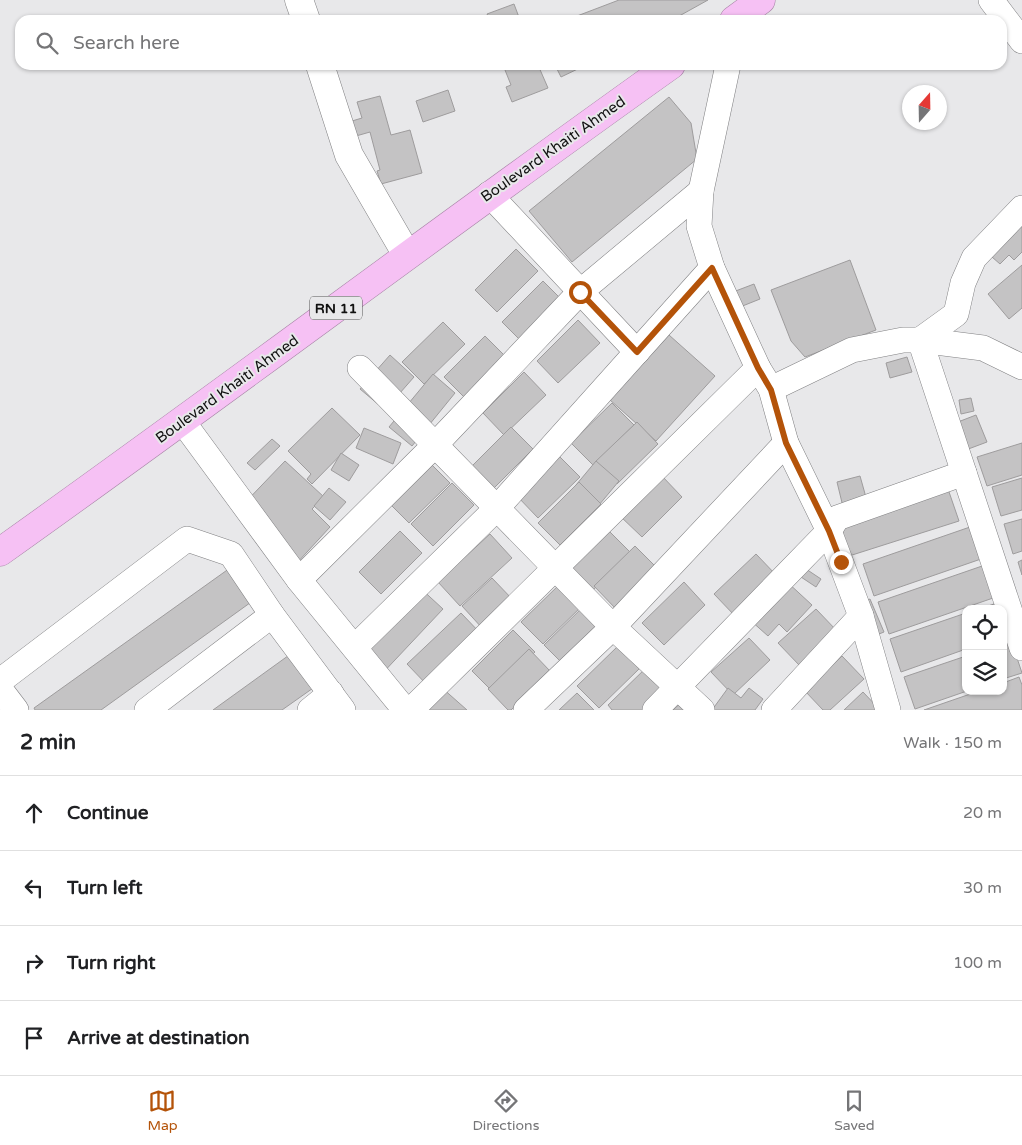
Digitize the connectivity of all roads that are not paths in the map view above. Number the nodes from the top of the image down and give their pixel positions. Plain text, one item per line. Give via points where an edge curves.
1 (300, 0) edge
2 (761, 0) edge
3 (992, 0) edge
4 (304, 15) edge
5 (741, 15) edge
6 (1003, 15) edge
7 (1007, 20) edge
8 (1022, 41) edge
9 (322, 70) edge
10 (664, 70) edge
11 (727, 70) edge
12 (701, 191) junction
13 (489, 194) junction
14 (1022, 208) edge
15 (407, 255) junction
16 (712, 268) junction
17 (580, 292) junction
18 (920, 340) junction
19 (637, 352) junction
20 (1022, 367) edge
21 (360, 368) dead end
22 (758, 368) junction
23 (771, 390) junction
24 (183, 422) junction
25 (786, 443) junction
26 (435, 445) junction
27 (964, 473) junction
28 (497, 508) junction
29 (829, 531) junction
30 (0, 552) edge
31 (555, 568) junction
32 (299, 580) junction
33 (272, 615) junction
34 (861, 616) junction
35 (613, 627) junction
36 (355, 646) junction
37 (1022, 648) edge
38 (0, 681) edge
39 (676, 686) junction
40 (0, 689) edge
41 (337, 701) edge
42 (16, 710) edge
43 (146, 710) edge
44 (310, 710) edge
45 (405, 710) edge
46 (411, 710) edge
47 (526, 710) edge
48 (655, 710) edge
49 (702, 710) edge
50 (774, 710) edge
51 (888, 710) edge

1 - 4 street
2 - 5 highway
3 - 6 street
7 - 8 street
9 - 15 street via 349,155
10 - 13 highway, Boulevard Khaiti Ahmed / RN 11
11 - 12 street
12 - 16 street via 699,226
12 - 17 street
13 - 15 highway, Boulevard Khaiti Ahmed / RN 11
13 - 17 street
14 - 18 street via 974,258 963,283 956,314
15 - 24 highway, Boulevard Khaiti Ahmed / RN 11
16 - 19 street
16 - 22 street
17 - 19 street
17 - 26 street
18 - 20 street via 983,348
18 - 23 street via 852,350
18 - 27 street
19 - 28 street
21 - 26 street
22 - 23 street
22 - 31 street
23 - 25 street
24 - 30 highway, Boulevard Khaiti Ahmed / RN 11
24 - 32 street
25 - 29 street
25 - 35 street
26 - 28 street
26 - 32 street
27 - 29 street via 837,518
27 - 37 street
28 - 31 street
28 - 36 street
29 - 34 street
29 - 39 street
31 - 35 street
31 - 46 street
32 - 36 street
33 - 38 street via 231,554 187,539
33 - 41 street
33 - 43 street
34 - 50 street
34 - 51 street
35 - 39 street
35 - 47 street
36 - 45 street
39 - 48 street
39 - 49 street
40 - 42 street
41 - 44 street

